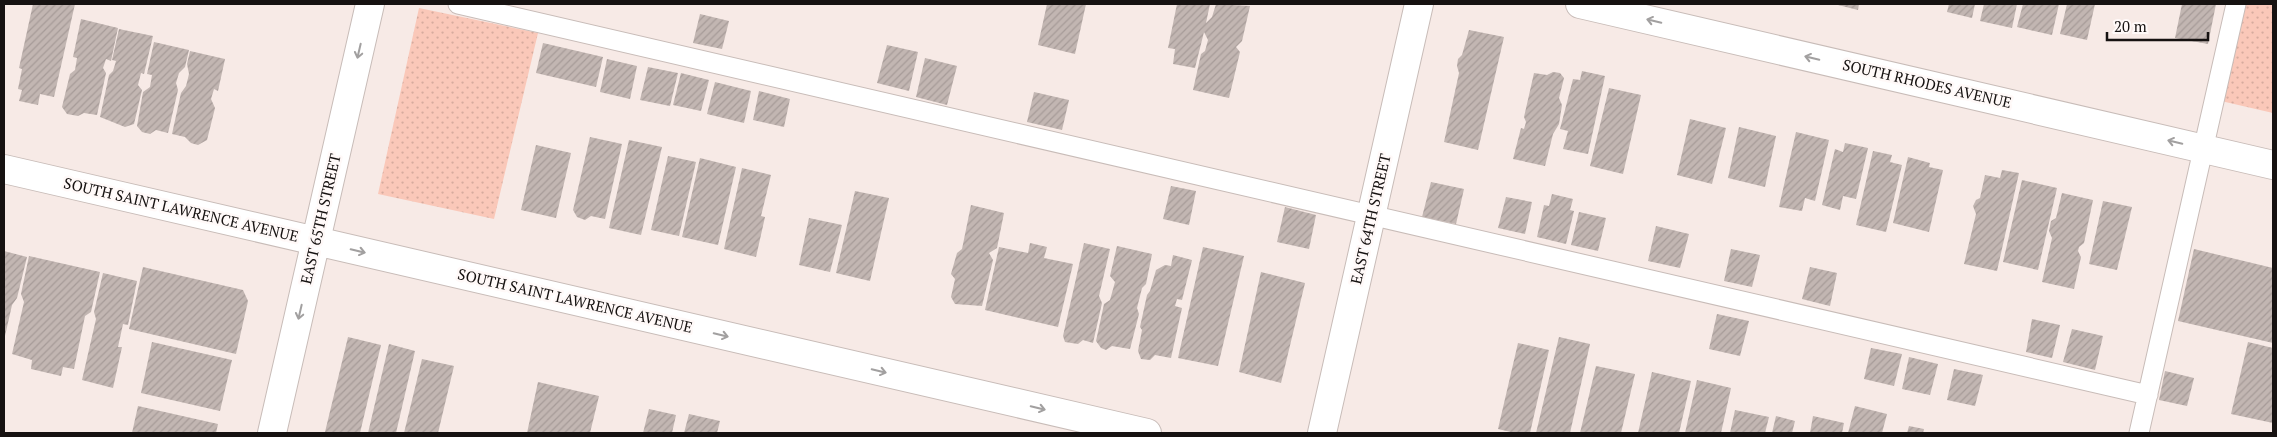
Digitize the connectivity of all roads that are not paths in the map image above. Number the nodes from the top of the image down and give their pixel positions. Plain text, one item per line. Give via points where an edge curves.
1 (370, 4) edge
2 (458, 4) edge
3 (1419, 4) edge
4 (1580, 4) edge
5 (2236, 4) edge
6 (2203, 148) junction
7 (2273, 165) edge
8 (4, 169) edge
9 (1372, 215) junction
10 (316, 241) junction
11 (2148, 395) junction
12 (272, 433) edge
13 (1146, 433) edge
14 (1322, 433) edge
15 (2139, 433) edge

1 -> 10 street, EAST 65TH STREET
2 - 9 lane
3 - 9 street, EAST 64TH STREET
6 -> 4 street, SOUTH RHODES AVENUE
5 - 6 lane
6 - 7 street, SOUTH RHODES AVENUE
6 - 11 lane
8 - 10 street, SOUTH SAINT LAWRENCE AVENUE
9 - 11 lane
9 - 14 street, EAST 64TH STREET
10 -> 12 street, EAST 65TH STREET
10 -> 13 street, SOUTH SAINT LAWRENCE AVENUE
11 - 15 lane

